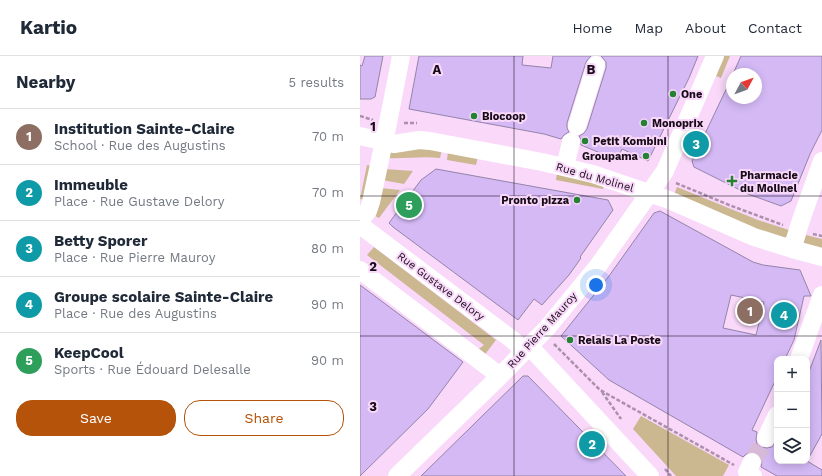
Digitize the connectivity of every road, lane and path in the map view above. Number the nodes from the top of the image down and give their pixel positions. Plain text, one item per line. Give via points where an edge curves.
1 (401, 56) edge
2 (715, 56) edge
3 (596, 65) dead end
4 (360, 136) edge
5 (384, 142) junction
6 (822, 161) edge
7 (565, 167) junction
8 (650, 193) junction
9 (360, 220) edge
10 (360, 225) edge
11 (792, 249) junction
12 (822, 256) edge
13 (360, 270) edge
14 (822, 296) edge
15 (553, 344) dead end
16 (524, 347) junction
17 (801, 356) edge
18 (500, 376) junction
19 (774, 421) edge
20 (766, 438) tunnel mouth
21 (751, 470) edge
22 (397, 476) edge
23 (650, 476) edge

1 - 5 street
2 - 8 street, Rue Pierre Mauroy via 665,171
3 - 7 street
4 - 5 street, Rue du Molinel
5 - 7 street, Rue du Molinel via 399,144 424,140
5 - 9 street via 370,207
6 - 11 street
7 - 8 street, Rue du Molinel
8 - 11 street, Rue du Molinel via 754,237
8 - 16 street, Rue Pierre Mauroy via 594,271 547,328
10 - 16 street, Rue Gustave Delory
11 - 12 street, Rue du Molinel
13 - 18 street
14 - 17 street
15 - 21 path via 600,390
16 - 18 street, Rue Pierre Mauroy
16 - 23 street, Rue Gustave Delory
18 - 22 street, Rue Pierre Mauroy
19 - 20 street

